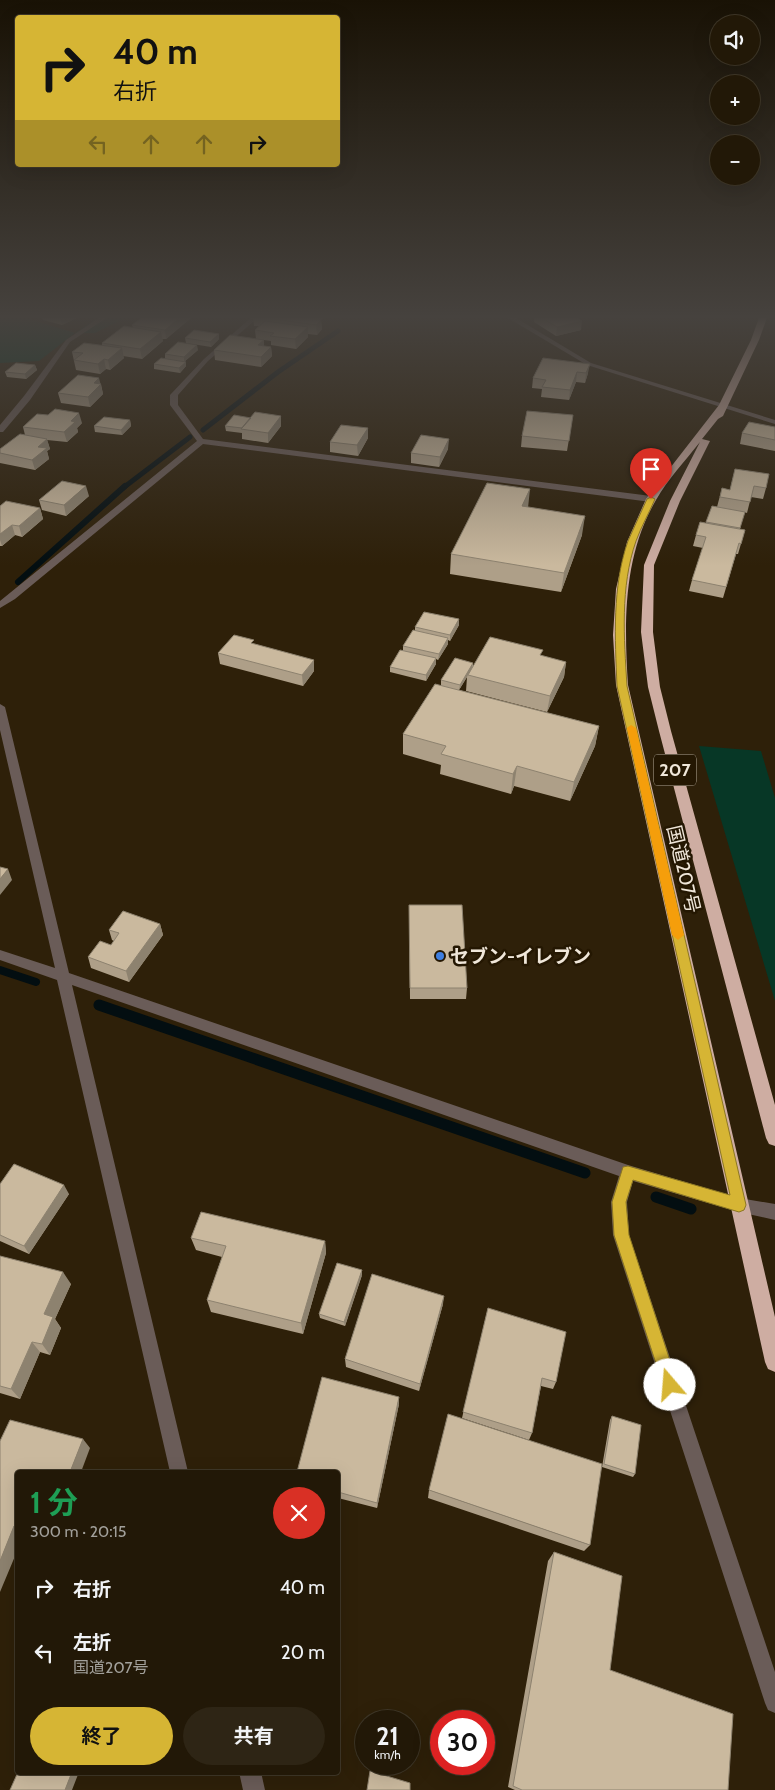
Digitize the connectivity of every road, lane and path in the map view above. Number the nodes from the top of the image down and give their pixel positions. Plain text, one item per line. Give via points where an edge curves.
1 (27, 399) edge
2 (174, 399) edge
3 (696, 399) edge
4 (726, 399) edge
5 (722, 407) junction
6 (775, 422) edge
7 (0, 430) edge
8 (201, 441) junction
9 (651, 499) junction
10 (0, 605) edge
11 (0, 707) edge
12 (0, 955) edge
13 (64, 978) junction
14 (775, 1138) edge
15 (628, 1172) junction
16 (739, 1205) junction
17 (775, 1212) edge
18 (775, 1362) edge
19 (179, 1470) edge
20 (775, 1703) edge
21 (251, 1775) edge
22 (254, 1790) edge

1 - 7 street
2 - 8 street via 174,405
3 - 5 street
4 - 5 highway, 国道207号 / 207
5 - 6 street
5 - 9 highway, 国道207号 / 207
5 - 14 highway, 国道207号 / 207 via 674,501 649,564 647,632 654,687 665,731
8 - 9 street
8 - 10 street
9 - 16 highway, 国道207号 / 207 via 632,542 622,589 619,635 622,686
11 - 13 street
12 - 13 street
13 - 15 street
13 - 19 street
15 - 16 street
15 - 20 street via 619,1202 621,1235
16 - 17 street
16 - 18 highway, 国道207号 / 207
21 - 22 street

